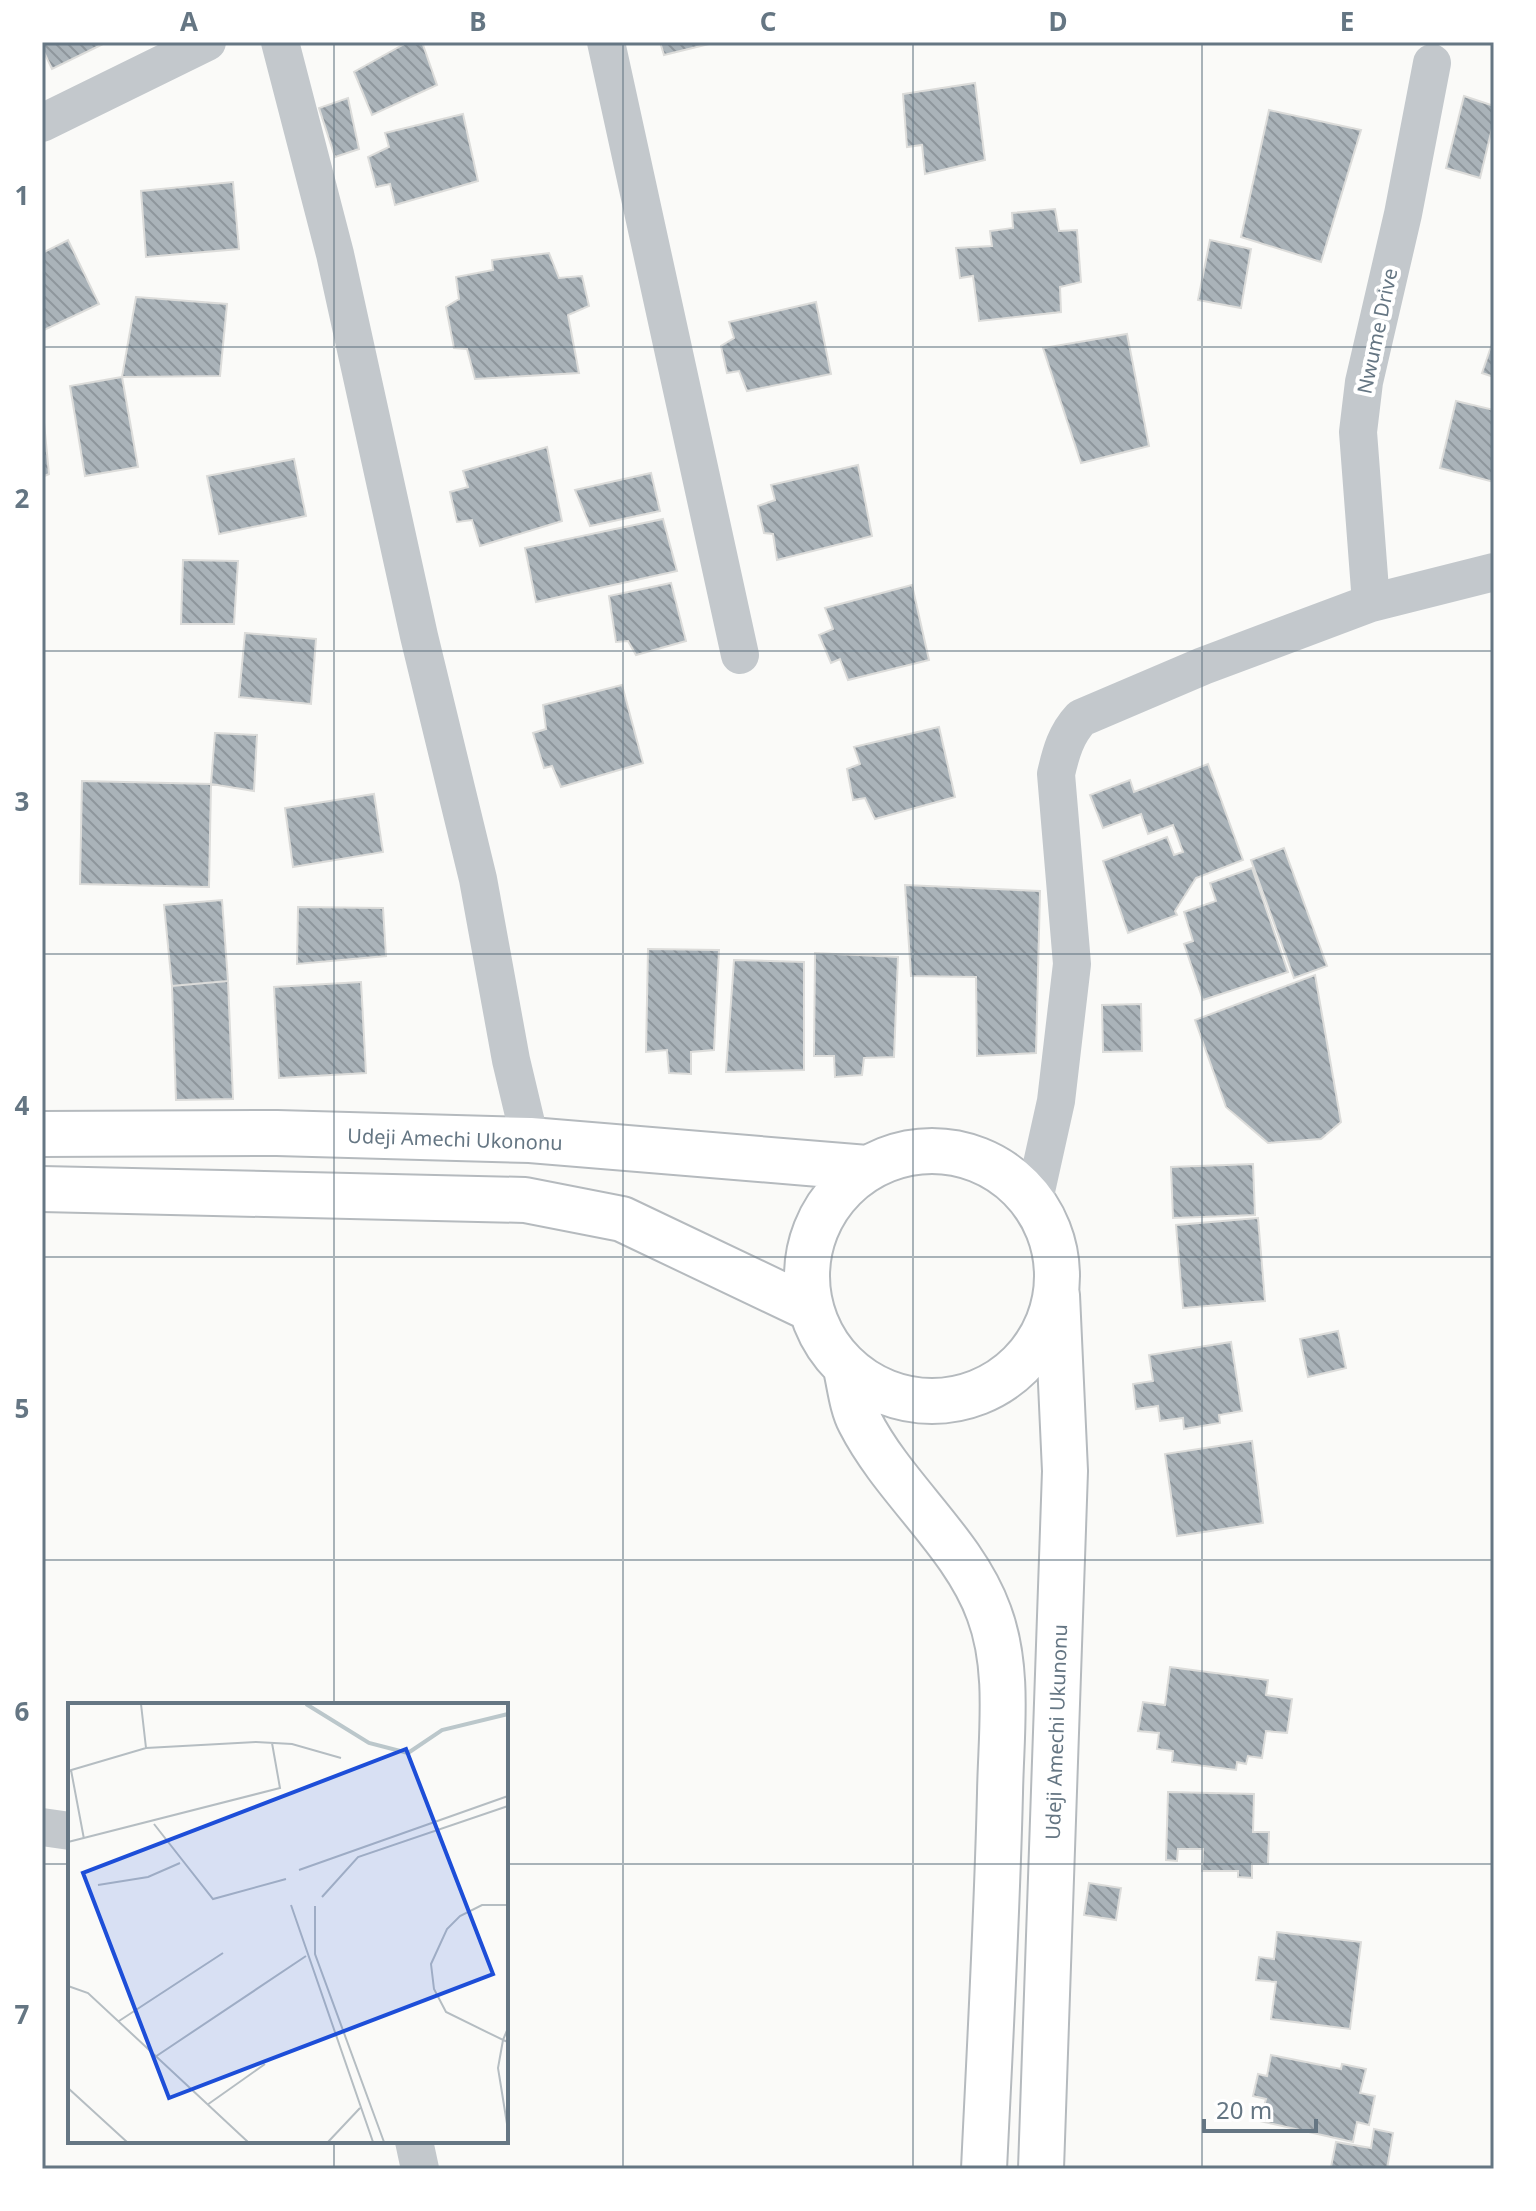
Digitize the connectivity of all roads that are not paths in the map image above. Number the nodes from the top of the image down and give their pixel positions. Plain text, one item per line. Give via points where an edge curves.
1 (207, 42) edge
2 (280, 42) edge
3 (606, 42) edge
4 (1432, 63) dead end
5 (42, 123) edge
6 (1494, 572) edge
7 (1371, 603) junction
8 (740, 655) dead end
9 (42, 1134) edge
10 (530, 1140) junction
11 (867, 1168) junction
12 (42, 1189) edge
13 (1034, 1200) junction
14 (1057, 1295) junction
15 (811, 1309) junction
16 (846, 1369) junction
17 (414, 2143) edge
18 (420, 2169) edge
19 (984, 2169) edge
20 (1041, 2169) edge

1 - 5 street
2 - 10 street via 335,254 478,879
3 - 8 street
4 - 7 street, Nwume Drive via 1358,432
6 - 7 street
7 - 13 street via 1203,666 1081,718 1070,730 1056,774 1072,964 1056,1101
9 - 10 main road, Udeji Amechi Ukononu
10 - 11 main road, Udeji Amechi Ukononu
11 - 13 main road via 901,1154 938,1150 975,1157 1007,1174
11 - 15 main road via 836,1195 816,1229 806,1269
12 - 15 main road via 525,1200 622,1219
13 - 14 main road via 1050,1229 1058,1262
14 - 16 main road via 1045,1332 1023,1364 992,1387 955,1401 916,1402 892,1395
14 - 20 main road, Udeji Amechi Ukunonu via 1065,1471
15 - 16 main road via 819,1332
16 - 19 main road via 858,1418 877,1453 965,1567 997,1640 1002,1679 998,1862
17 - 18 street

